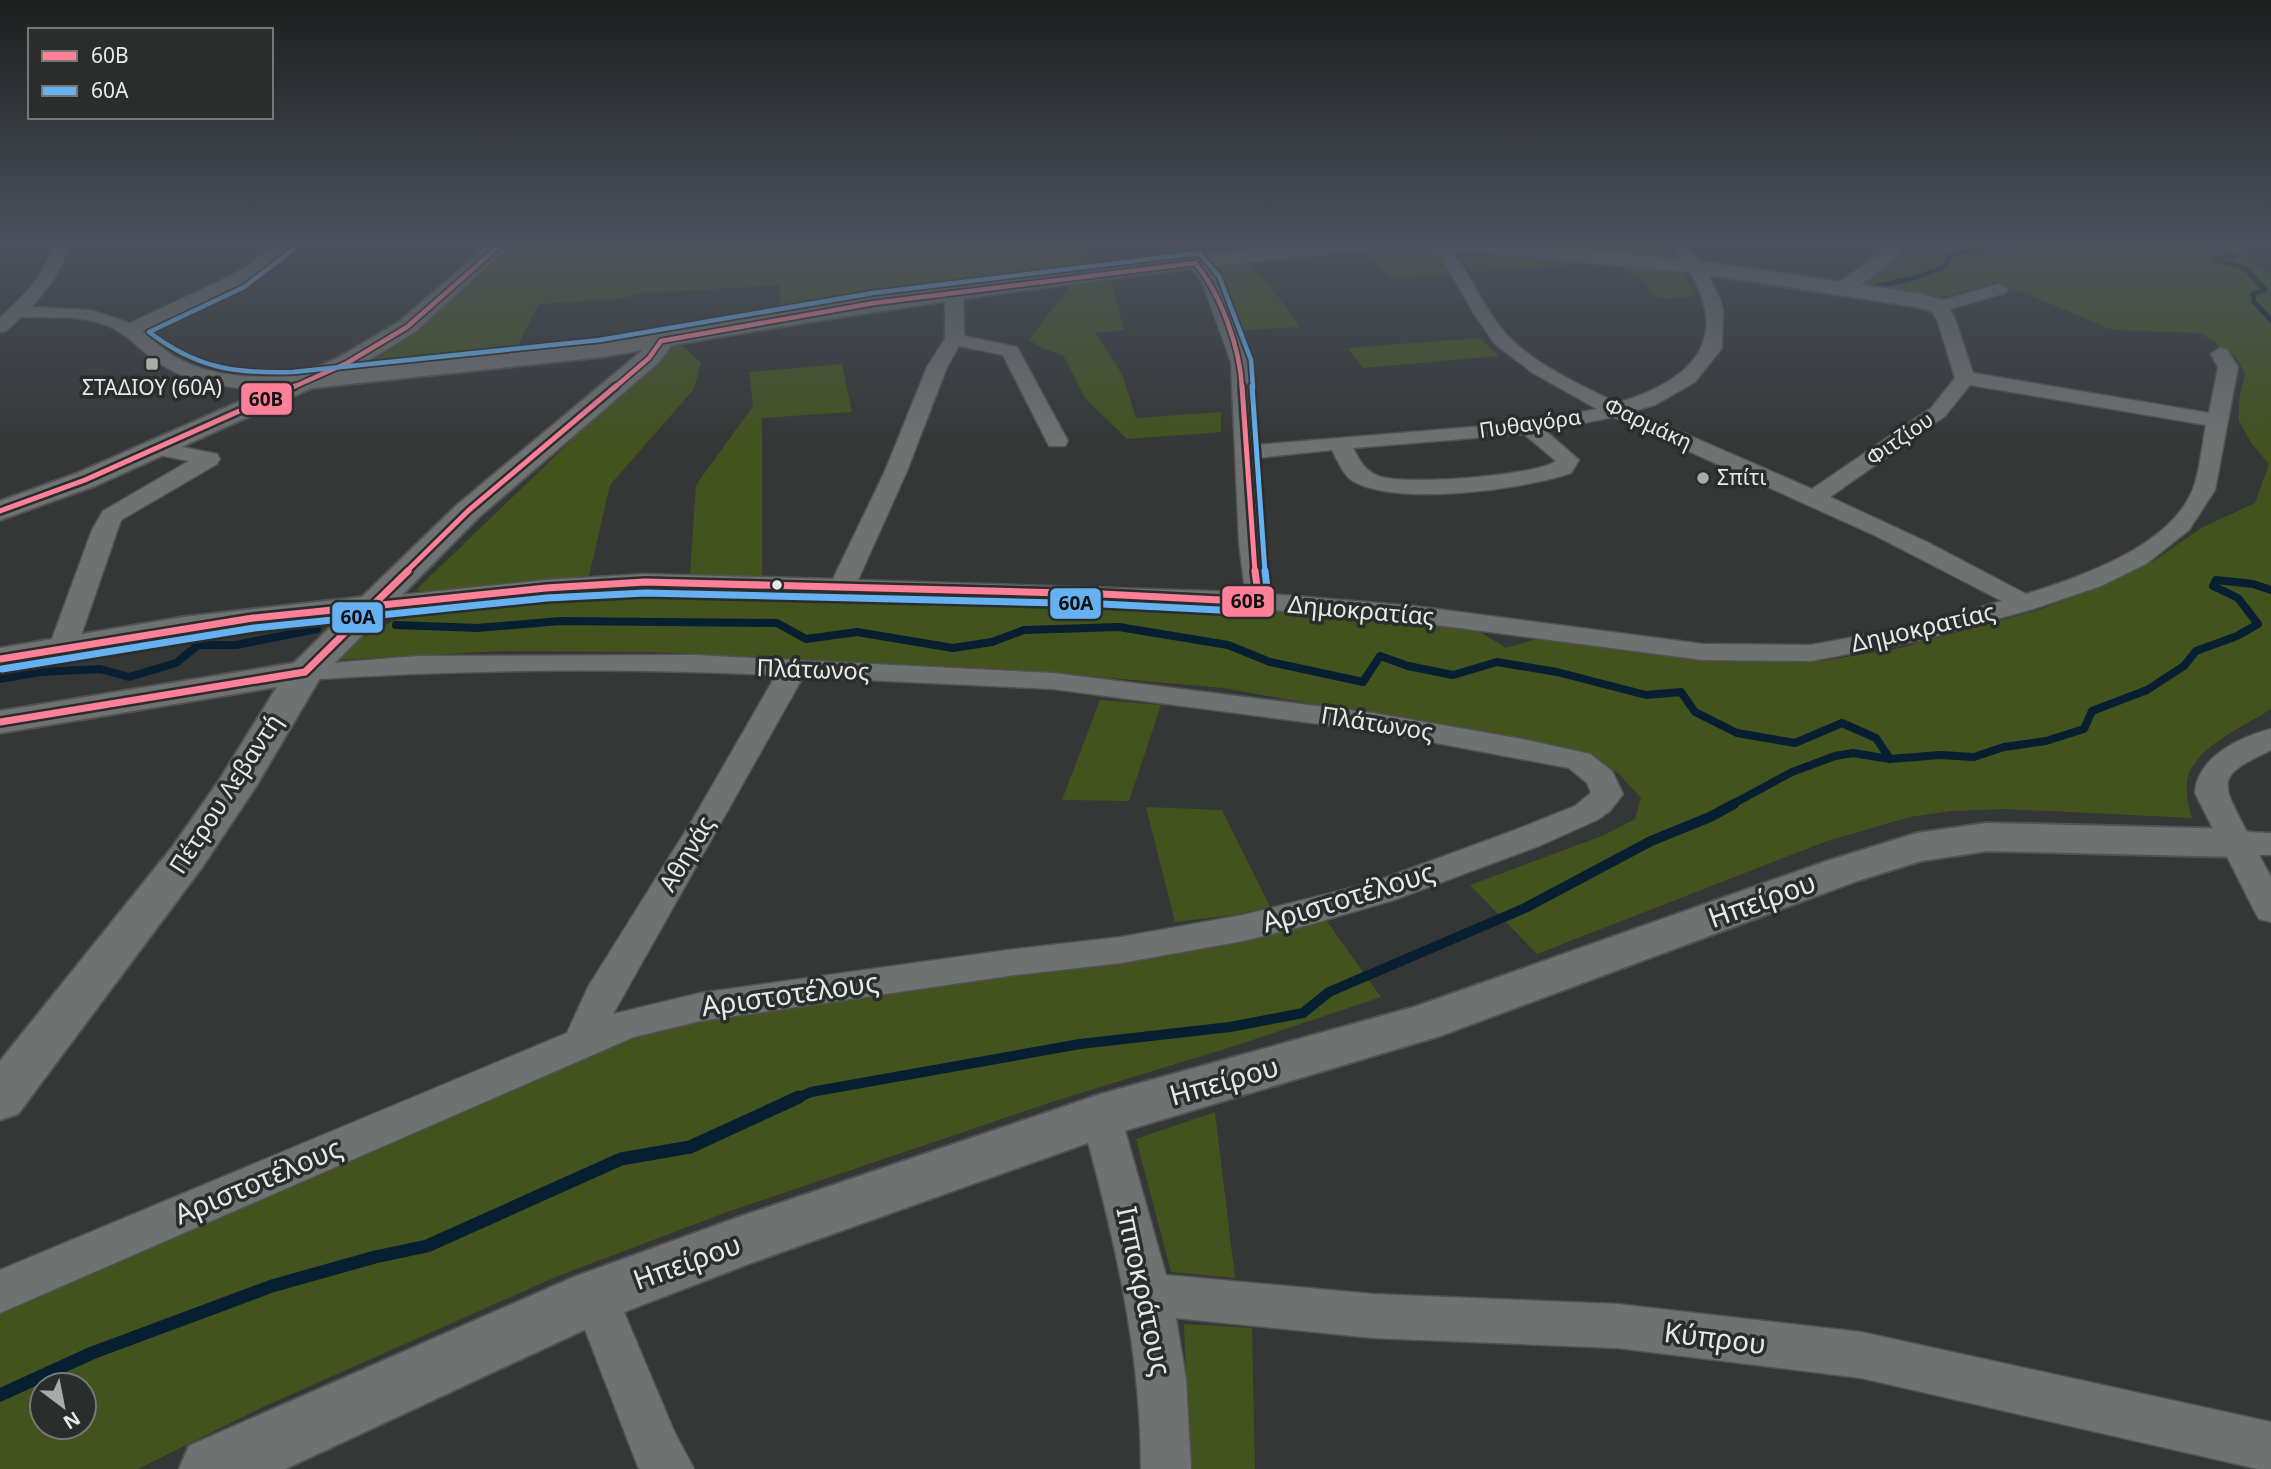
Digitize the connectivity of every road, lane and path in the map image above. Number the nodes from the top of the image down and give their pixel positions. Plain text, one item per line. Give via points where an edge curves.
1 (19, 310) edge
2 (172, 310) edge
3 (427, 310) edge
4 (837, 310) edge
5 (955, 310) edge
6 (1221, 310) edge
7 (1482, 310) edge
8 (1714, 310) edge
9 (1941, 310) edge
10 (17, 312) junction
11 (0, 327) edge
12 (129, 330) junction
13 (954, 339) junction
14 (661, 341) junction
15 (2220, 354) dead end
16 (1965, 379) junction
17 (308, 381) junction
18 (1617, 411) junction
19 (2218, 421) junction
20 (1527, 426) junction
21 (1057, 441) dead end
22 (1339, 444) junction
23 (157, 449) junction
24 (1247, 452) junction
25 (1814, 498) junction
26 (0, 511) edge
27 (841, 589) junction
28 (1259, 602) junction
29 (2024, 603) junction
30 (371, 606) junction
31 (62, 648) junction
32 (0, 659) edge
33 (793, 670) junction
34 (305, 672) junction
35 (0, 722) edge
36 (2271, 738) edge
37 (1607, 794) joint
38 (2254, 844) edge
39 (2271, 910) edge
40 (583, 1040) junction
41 (0, 1099) edge
42 (1101, 1116) junction
43 (0, 1292) edge
44 (1149, 1294) junction
45 (595, 1296) junction
46 (2271, 1447) edge
47 (212, 1469) edge
48 (669, 1469) edge
49 (1166, 1469) edge

1 - 10 street
2 - 12 street
3 - 17 street via 356,359
4 - 14 street
5 - 13 street
6 - 24 street via 1241,362
7 - 18 street, Φαρμάκη via 1508,346
8 - 18 street, Πυθαγόρα via 1717,337 1700,369 1674,389
9 - 16 street
10 - 11 street
10 - 12 street via 97,317
12 - 17 street via 161,356 193,373 260,382
13 - 21 street via 1010,351
13 - 27 street via 937,367 896,471
14 - 17 street
14 - 30 street, Πέτρου Λεβαντή via 649,358 458,521
15 - 19 street, Δημοκρατίας via 2228,367
16 - 19 street
16 - 25 street, Φιτζίου via 1938,412
17 - 23 street
18 - 20 street, Πυθαγόρα
18 - 25 street, Φαρμάκη
19 - 29 street, Δημοκρατίας via 2204,490 2181,525 2137,559 2092,581
20 - 22 street, Πυθαγόρα
20 - 22 street via 1568,460 1563,468 1519,477 1389,488 1358,474
22 - 24 street, Πυθαγόρα
23 - 26 street
23 - 31 street via 209,459 111,516
24 - 28 street
25 - 29 street, Φαρμάκη
27 - 28 street, Δημοκρατίας
27 - 30 street, Δημοκρατίας via 645,582
28 - 29 street, Δημοκρατίας via 1455,619 1703,652 1811,653 1922,632
30 - 31 street, Δημοκρατίας via 222,622
30 - 34 street, Πέτρου Λεβαντή
31 - 32 street, Δημοκρατίας
33 - 34 street, Πλάτωνος via 693,663 457,664
33 - 37 street, Πλάτωνος via 1053,681 1373,722 1578,761 1601,778
33 - 40 street, Αθηνάς via 601,997
34 - 35 street, Πλάτωνος
34 - 41 street, Πέτρου Λεβαντή via 188,856
36 - 38 street via 2212,776 2211,793
37 - 40 street, Αριστοτέλους via 1586,813 1527,838 1382,892 1308,913 1121,950 690,1009 634,1021
38 - 39 street
38 - 42 street, Ηπείρου via 1987,837 1917,847 1423,1023
40 - 43 street, Αριστοτέλους
42 - 44 street, Ιπποκράτους
42 - 45 street, Ηπείρου
44 - 46 street, Κύπρου via 1373,1316 1618,1326 1861,1355
44 - 49 street, Ιπποκράτους via 1165,1394
45 - 47 street, Ηπείρου
45 - 48 street via 656,1448

